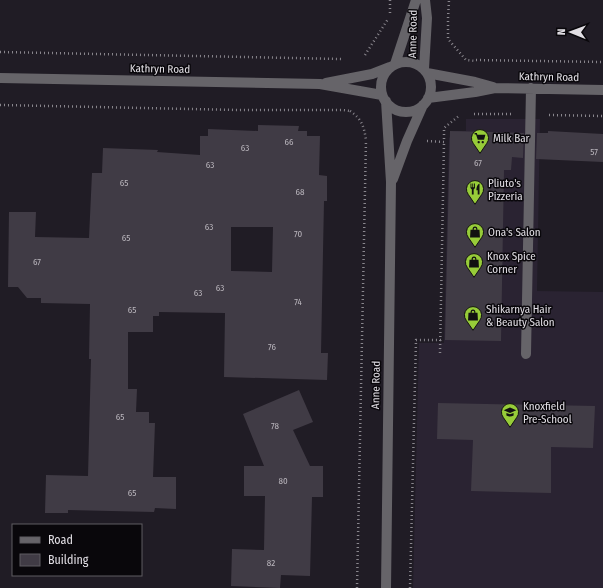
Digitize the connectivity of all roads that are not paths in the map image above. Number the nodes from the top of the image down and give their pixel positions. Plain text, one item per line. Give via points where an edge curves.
1 (416, 0) edge
2 (424, 0) edge
3 (393, 65) junction
4 (425, 71) junction
5 (0, 78) edge
6 (320, 84) junction
7 (495, 88) junction
8 (532, 88) junction
9 (603, 90) edge
10 (384, 98) junction
11 (426, 101) junction
12 (392, 182) junction
13 (526, 354) dead end
14 (386, 588) edge

1 - 3 street, Anne Road
2 - 4 street, Anne Road via 427,18
3 - 4 street via 410,62
3 - 6 street, Kathryn Road via 372,74
3 - 10 street via 382,80
4 - 7 street, Kathryn Road
4 - 11 street via 431,85 431,92
5 - 6 street, Kathryn Road
6 - 10 street, Kathryn Road
7 - 8 street, Kathryn Road
7 - 11 street, Kathryn Road
8 - 9 street, Kathryn Road
8 - 13 street
10 - 11 street via 392,107 404,111 416,110
10 - 12 street, Anne Road
11 - 12 street, Anne Road via 407,141
12 - 14 street, Anne Road

